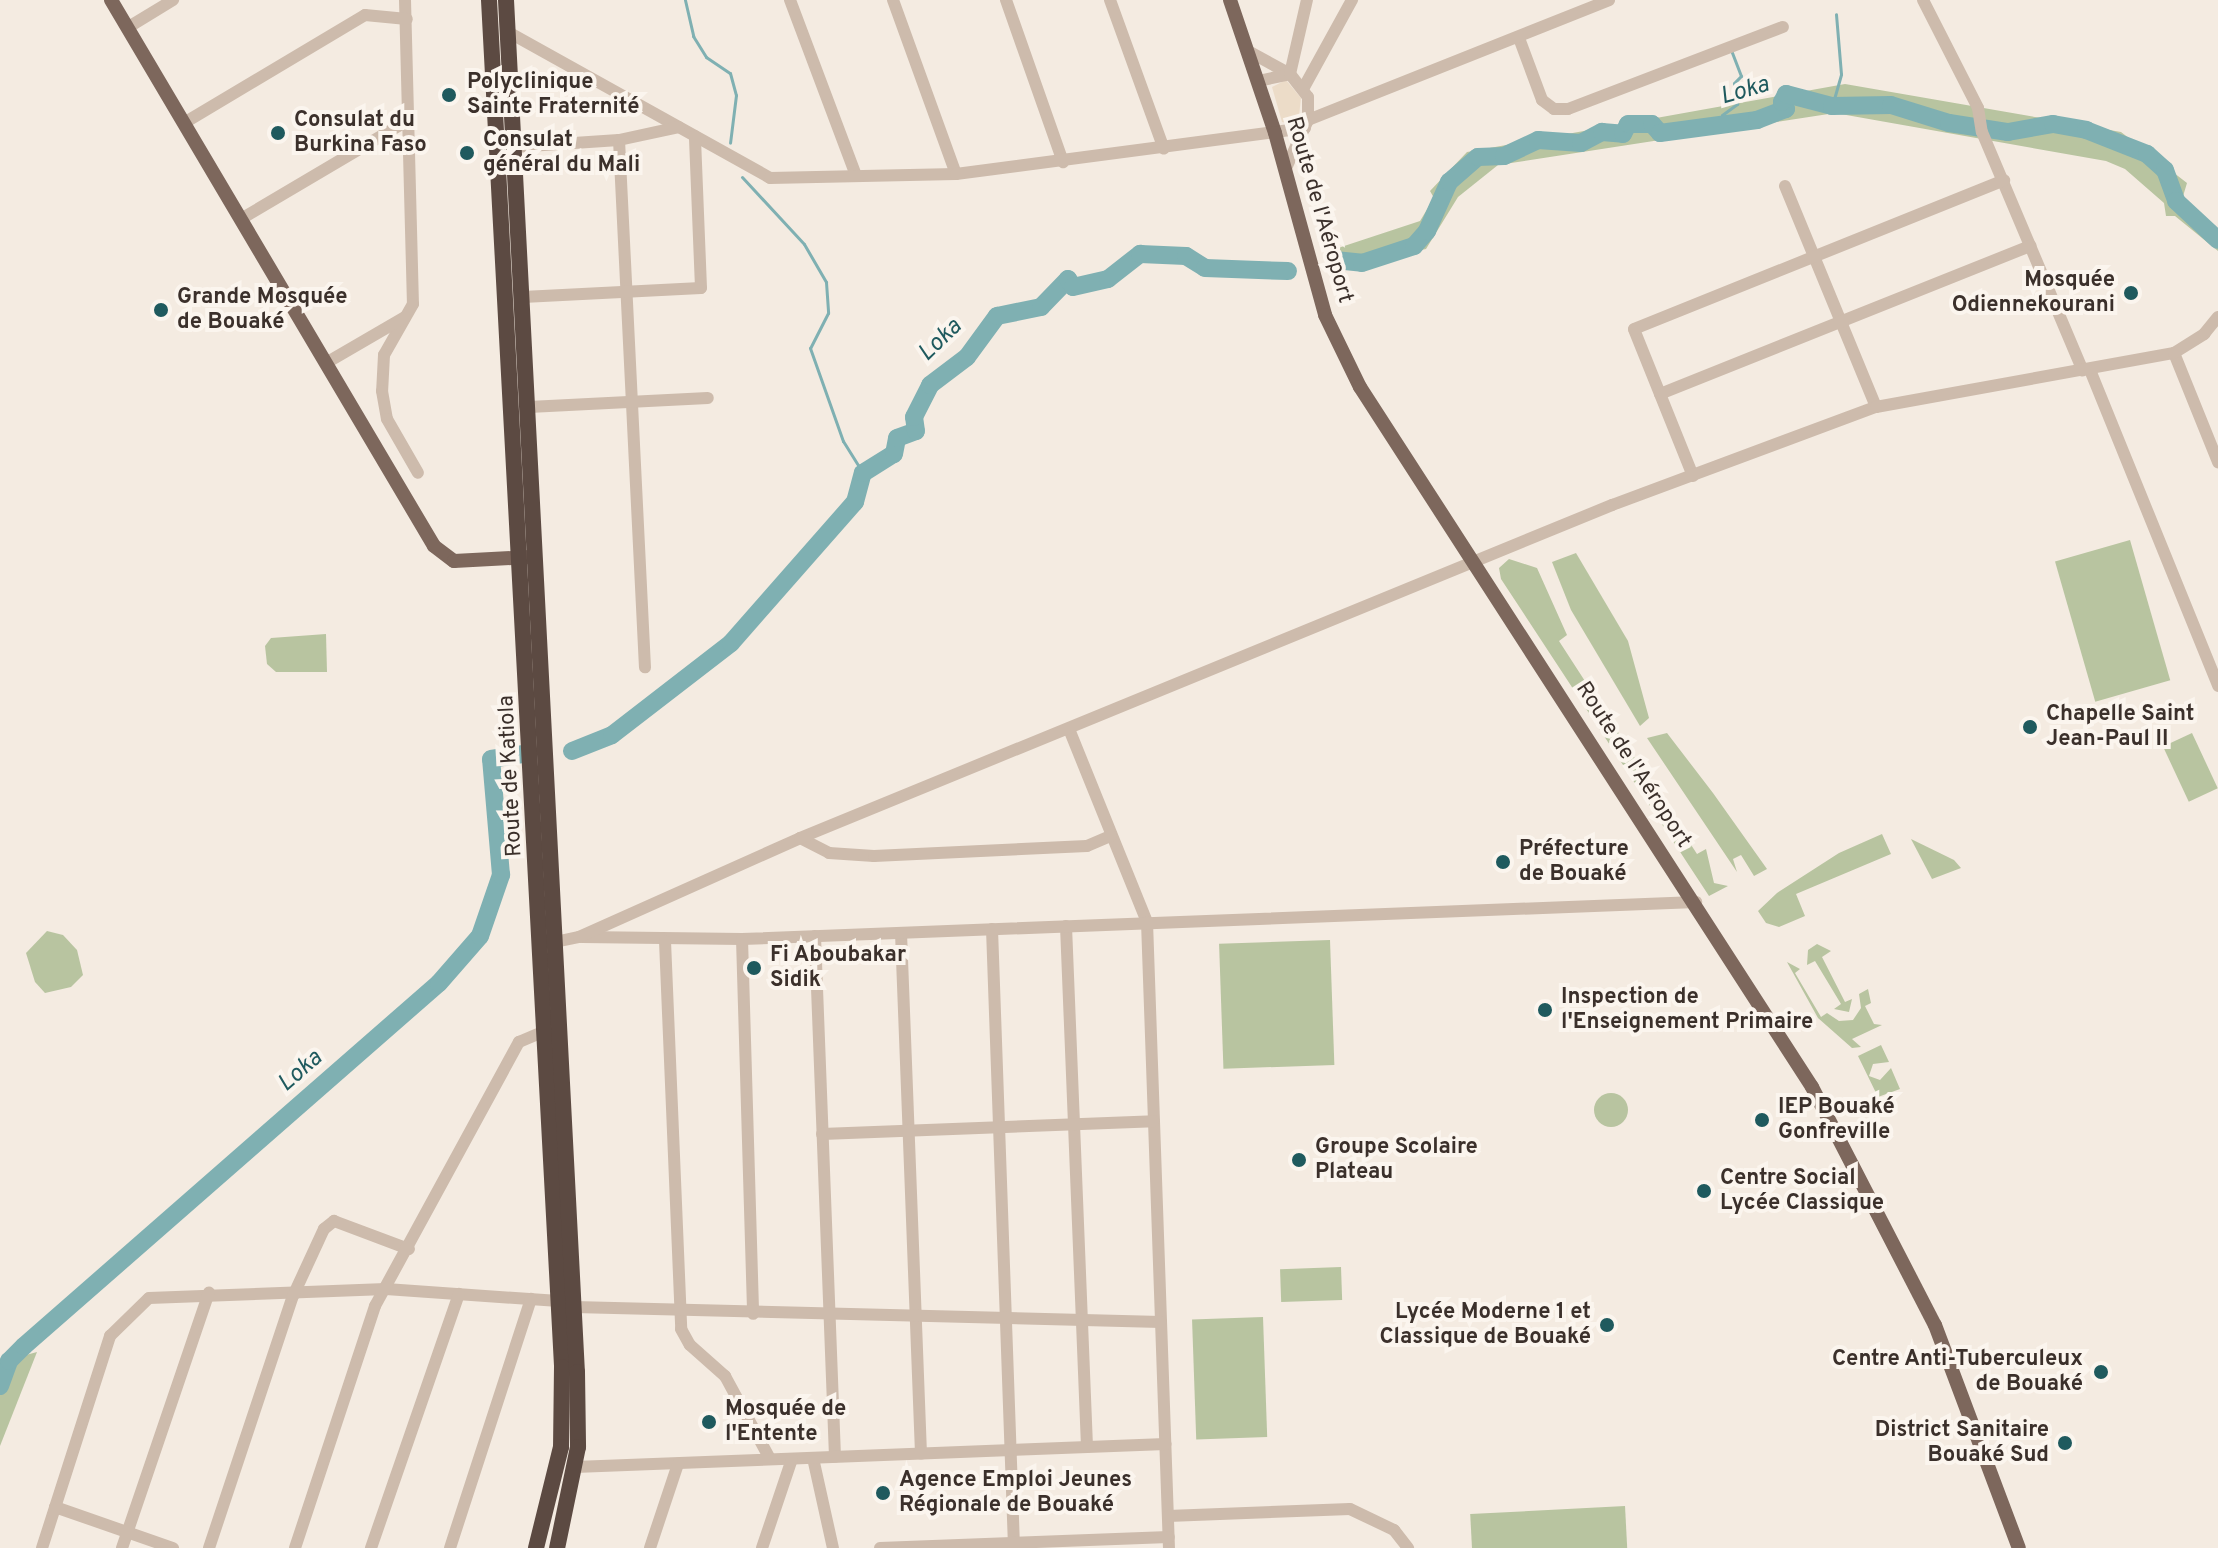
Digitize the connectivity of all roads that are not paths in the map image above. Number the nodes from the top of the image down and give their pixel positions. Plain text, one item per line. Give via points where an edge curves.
1 (111, 0) edge
2 (173, 0) edge
3 (405, 0) edge
4 (489, 0) edge
5 (506, 0) edge
6 (790, 0) edge
7 (893, 0) edge
8 (1006, 0) edge
9 (1110, 0) edge
10 (1230, 0) edge
11 (1307, 0) edge
12 (1352, 0) edge
13 (1609, 0) edge
14 (1923, 0) edge
15 (407, 19) junction
16 (1783, 27) dead end
17 (127, 28) junction
18 (508, 32) junction
19 (1519, 38) junction
20 (1248, 51) junction
21 (1290, 74) junction
22 (1258, 81) junction
23 (1303, 89) junction
24 (407, 121) junction
25 (184, 123) junction
26 (1306, 124) junction
27 (679, 127) junction
28 (1275, 133) junction
29 (695, 136) junction
30 (619, 140) junction
31 (514, 147) junction
32 (1164, 149) junction
33 (1063, 162) junction
34 (1286, 168) junction
35 (956, 174) junction
36 (856, 176) junction
37 (2004, 180) junction
38 (1785, 186) dead end
39 (241, 219) junction
40 (2030, 246) junction
41 (1814, 256) junction
42 (627, 291) junction
43 (523, 297) junction
44 (408, 316) junction
45 (2218, 317) edge
46 (1840, 322) junction
47 (2204, 334) junction
48 (2218, 340) edge
49 (2174, 353) junction
50 (326, 363) junction
51 (2087, 371) junction
52 (1660, 394) junction
53 (708, 398) dead end
54 (632, 402) junction
55 (529, 407) junction
56 (1876, 407) junction
57 (2218, 462) edge
58 (418, 473) dead end
59 (1693, 476) junction
60 (529, 557) junction
61 (1474, 559) junction
62 (645, 667) dead end
63 (2218, 686) edge
64 (1069, 729) junction
65 (1111, 836) junction
66 (800, 838) junction
67 (1696, 902) junction
68 (1147, 922) junction
69 (1066, 926) junction
70 (992, 929) junction
71 (901, 933) junction
72 (815, 936) junction
73 (579, 937) junction
74 (742, 939) junction
75 (665, 941) junction
76 (549, 943) junction
77 (547, 1030) junction
78 (1154, 1121) junction
79 (1074, 1124) junction
80 (999, 1127) junction
81 (909, 1131) junction
82 (822, 1134) junction
83 (409, 1249) junction
84 (386, 1289) junction
85 (209, 1292) junction
86 (459, 1294) junction
87 (293, 1296) junction
88 (531, 1299) junction
89 (566, 1304) junction
90 (678, 1313) junction
91 (753, 1314) junction
92 (830, 1314) junction
93 (916, 1316) junction
94 (1006, 1320) junction
95 (1082, 1322) junction
96 (1161, 1322) junction
97 (1166, 1444) junction
98 (1087, 1447) junction
99 (1010, 1450) junction
100 (921, 1454) junction
101 (835, 1457) junction
102 (813, 1458) junction
103 (770, 1459) junction
104 (792, 1459) junction
105 (678, 1464) junction
106 (575, 1467) junction
107 (55, 1507) junction
108 (1168, 1516) junction
109 (127, 1533) junction
110 (1169, 1542) edge
111 (1014, 1545) edge
112 (42, 1548) edge
113 (122, 1548) edge
114 (173, 1548) edge
115 (209, 1548) edge
116 (295, 1548) edge
117 (371, 1548) edge
118 (450, 1548) edge
119 (536, 1548) edge
120 (557, 1548) edge
121 (650, 1548) edge
122 (762, 1548) edge
123 (833, 1548) edge
124 (880, 1548) edge
125 (1408, 1548) edge
126 (2019, 1548) edge

1 - 17 main road
2 - 17 street
3 - 15 street
4 - 60 highway, Route de Katiola
5 - 18 highway, Route de Katiola
6 - 36 street
7 - 35 street
8 - 33 street
9 - 32 street
10 - 20 main road, Route de l'Aéroport
11 - 21 street
12 - 23 street
13 - 19 street
14 - 37 street via 1978,108 1982,132
15 - 24 street
15 - 25 street via 365,15
16 - 19 street via 1568,109 1554,109 1542,100
17 - 25 main road
18 - 27 street
18 - 31 highway, Route de Katiola
19 - 26 street
20 - 21 street
20 - 22 main road, Route de l'Aéroport
21 - 22 street
21 - 23 street
22 - 28 main road, Route de l'Aéroport
23 - 26 street via 1310,107
24 - 39 street
24 - 44 street via 413,298
25 - 39 main road
26 - 28 street
26 - 34 street
27 - 29 street
27 - 30 street
28 - 32 street
28 - 34 main road, Route de l'Aéroport
29 - 36 street via 770,178
29 - 42 street via 702,287
30 - 31 street
30 - 42 street
31 - 43 highway, Route de Katiola
32 - 33 street
33 - 35 street
34 - 61 main road, Route de l'Aéroport via 1325,315 1360,387
35 - 36 street
37 - 40 street
37 - 41 street
38 - 41 street
39 - 50 main road
40 - 46 street
40 - 51 street
41 - 46 street
41 - 52 street via 1634,329
42 - 43 street
42 - 54 street
43 - 55 highway, Route de Katiola
44 - 50 street
44 - 58 street via 384,355 382,391 387,419
45 - 47 street
46 - 52 street
46 - 56 street
47 - 48 street
47 - 49 street
49 - 51 street
49 - 57 street
50 - 60 main road via 441,555 454,561
51 - 56 street
51 - 63 street
52 - 59 street
53 - 54 street
54 - 55 street
54 - 62 street
55 - 60 highway, Route de Katiola
56 - 59 street
59 - 61 street
60 - 76 highway, Route de Katiola
61 - 64 street
61 - 67 main road, Route de l'Aéroport
64 - 65 street
64 - 66 street
65 - 66 street via 1087,846 874,856 829,853
65 - 68 street
66 - 73 street
67 - 68 street
67 - 126 main road, Route de l'Aéroport via 1812,1087 1888,1226 1951,1364
68 - 69 street
68 - 78 street
69 - 70 street
69 - 79 street
70 - 71 street
70 - 80 street
71 - 72 street
71 - 81 street
72 - 74 street
72 - 82 street
73 - 75 street
73 - 76 street
74 - 75 street
74 - 91 street
75 - 90 street
76 - 77 highway, Route de Katiola
76 - 89 highway, Route de Katiola
77 - 83 street via 519,1042
77 - 89 highway, Route de Katiola
78 - 79 street
78 - 96 street
79 - 80 street
79 - 95 street
80 - 81 street
80 - 94 street
81 - 82 street
81 - 93 street
82 - 92 street
83 - 84 street
83 - 87 street via 329,1221
84 - 86 street
84 - 87 street
84 - 116 street via 372,1314
85 - 87 street
85 - 107 street via 149,1298 110,1336
85 - 109 street
86 - 88 street
86 - 117 street
87 - 115 street
88 - 89 street
88 - 118 street
89 - 90 street
89 - 106 highway, Route de Katiola
89 - 119 highway, Route de Katiola via 561,1447
90 - 91 street
90 - 103 street via 684,1338 725,1376
91 - 92 street
92 - 93 street
92 - 101 street
93 - 94 street
93 - 100 street
94 - 95 street
94 - 99 street
95 - 96 street
95 - 98 street
96 - 97 street
97 - 98 street
97 - 108 street
98 - 99 street
99 - 100 street
99 - 111 street
100 - 101 street
101 - 102 street
102 - 104 street
102 - 123 street
103 - 104 street
103 - 105 street
104 - 122 street
105 - 106 street
105 - 121 street
106 - 120 highway, Route de Katiola
107 - 109 street
107 - 112 street
108 - 110 street
108 - 125 street via 1350,1509 1394,1530
109 - 113 street
109 - 114 street
110 - 111 street
111 - 124 street

